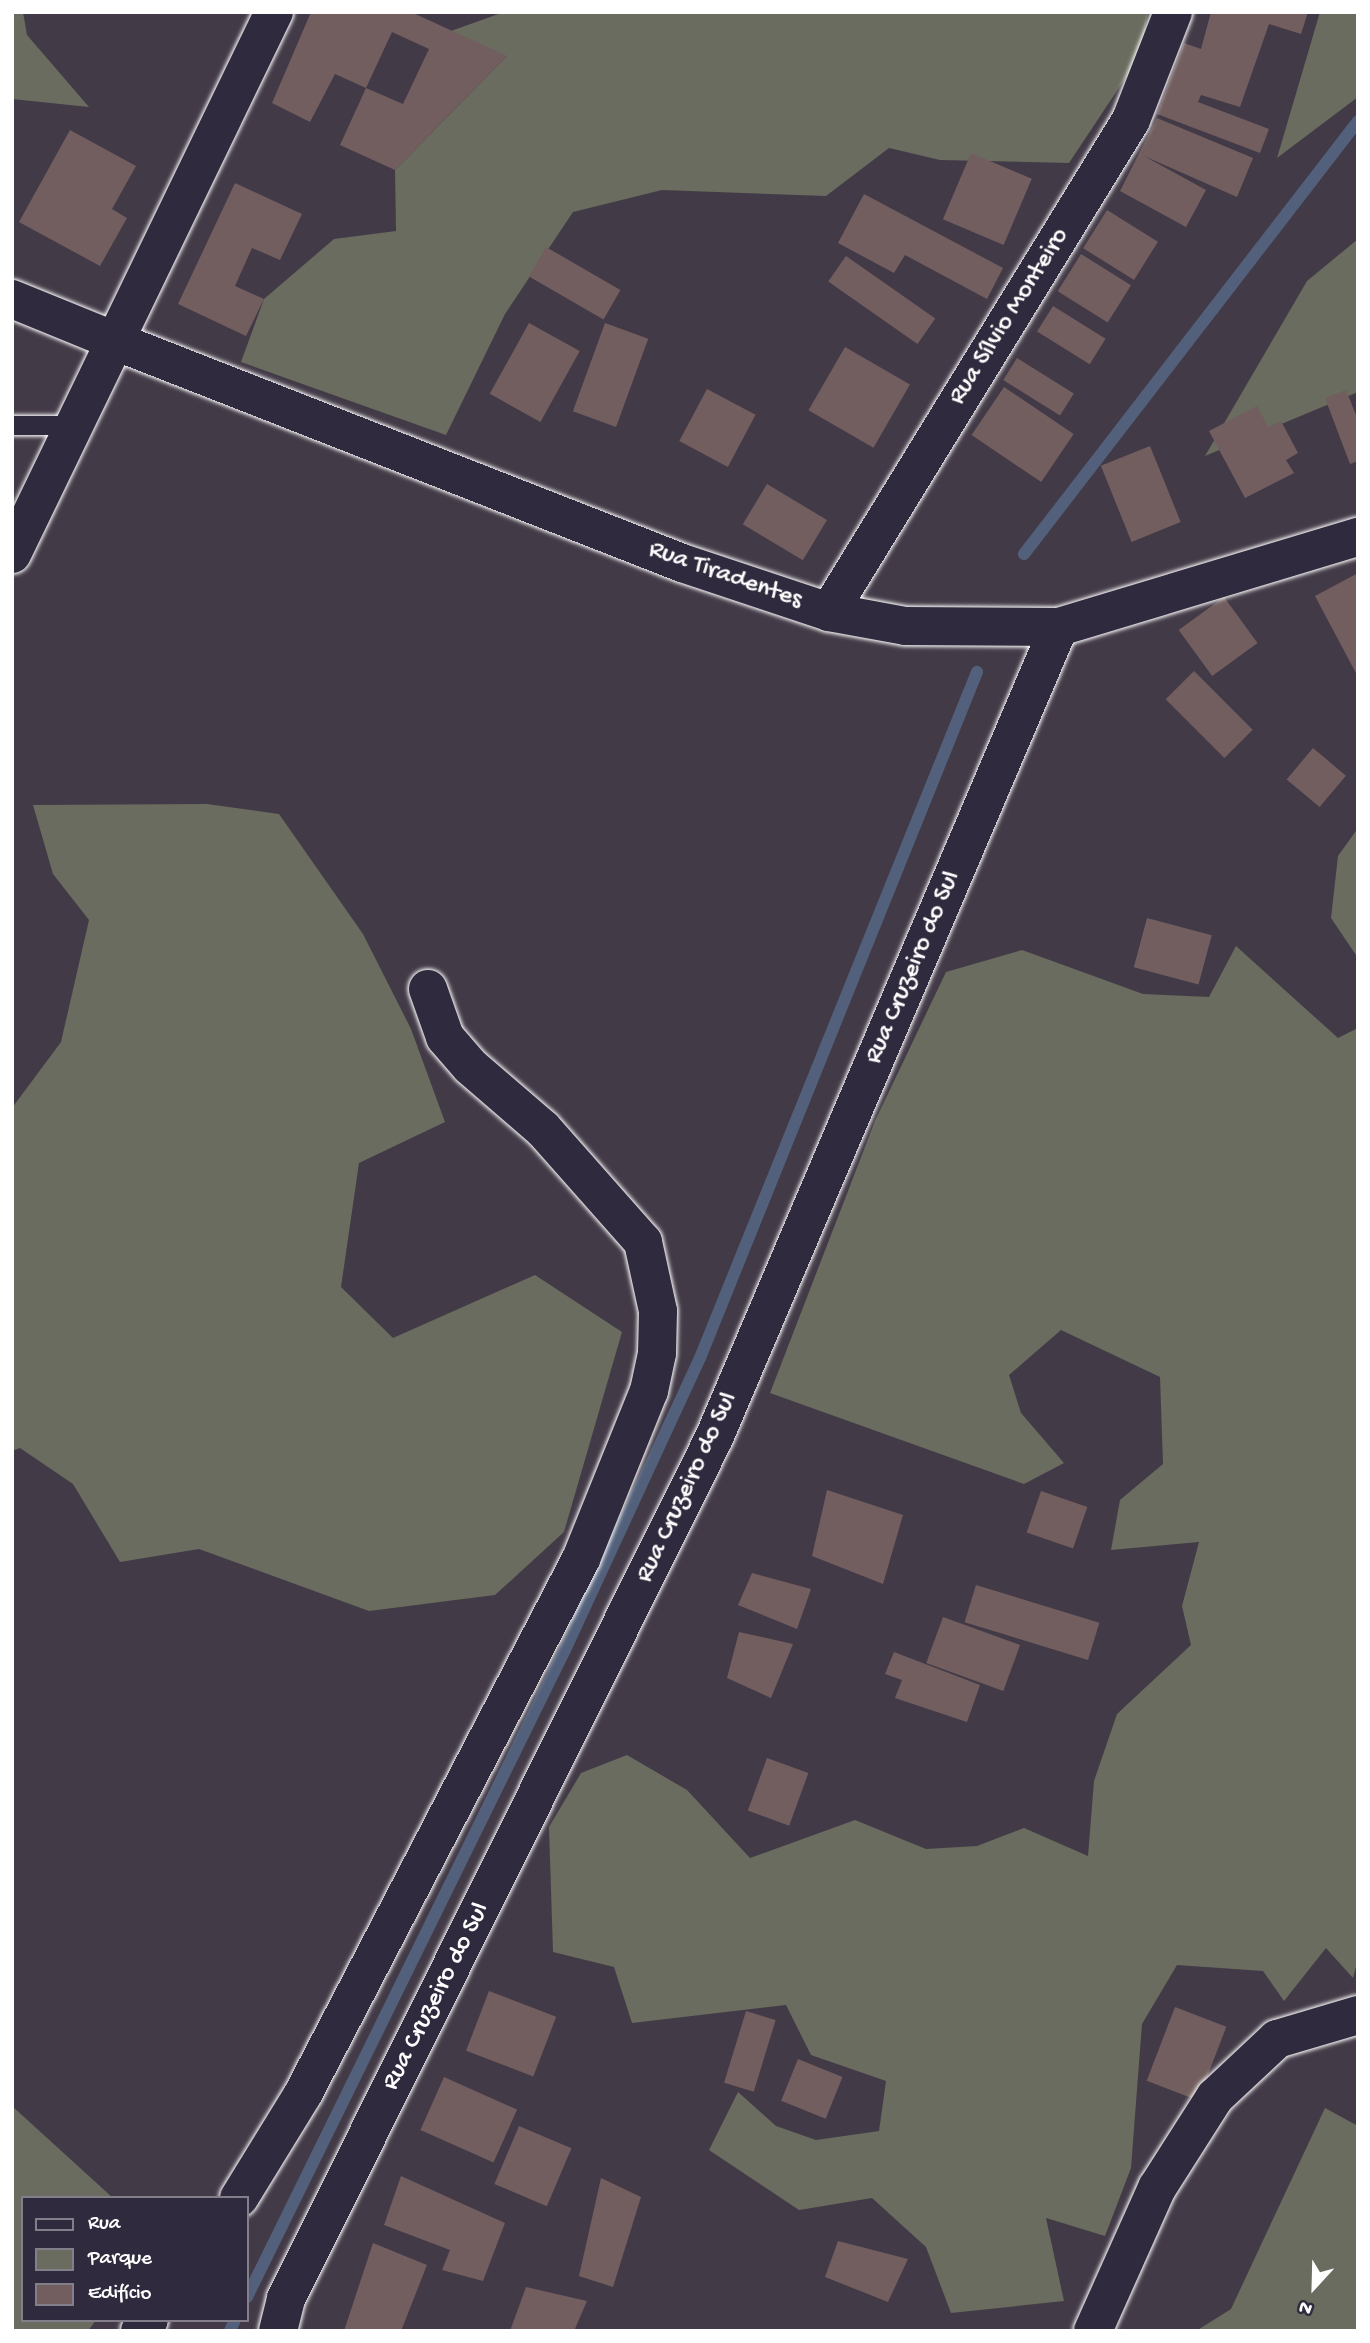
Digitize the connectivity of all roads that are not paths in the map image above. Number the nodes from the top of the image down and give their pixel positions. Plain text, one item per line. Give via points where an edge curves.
1 (274, 12) edge
2 (1173, 12) edge
3 (12, 299) edge
4 (115, 341) junction
5 (12, 425) edge
6 (74, 425) junction
7 (1358, 537) edge
8 (12, 554) edge
9 (829, 612) junction
10 (1059, 627) junction
11 (428, 989) dead end
12 (1358, 2015) edge
13 (240, 2196) edge
14 (278, 2331) edge
15 (1093, 2331) edge

1 - 4 street
2 - 9 street, Rua Sílvio Monteiro via 1131,120
3 - 4 street, Rua Tiradentes
4 - 6 street
4 - 9 street, Rua Tiradentes via 682,563
5 - 6 lane
6 - 8 street
7 - 10 street, Rua Tiradentes
9 - 10 street, Rua Tiradentes via 905,626
10 - 14 street, Rua Cruzeiro do Sul via 714,1438 286,2299
11 - 13 street via 445,1037 461,1056 543,1129 643,1242 658,1311 657,1353 649,1391 581,1559 303,2094
12 - 15 street via 1277,2039 1214,2097 1157,2188

